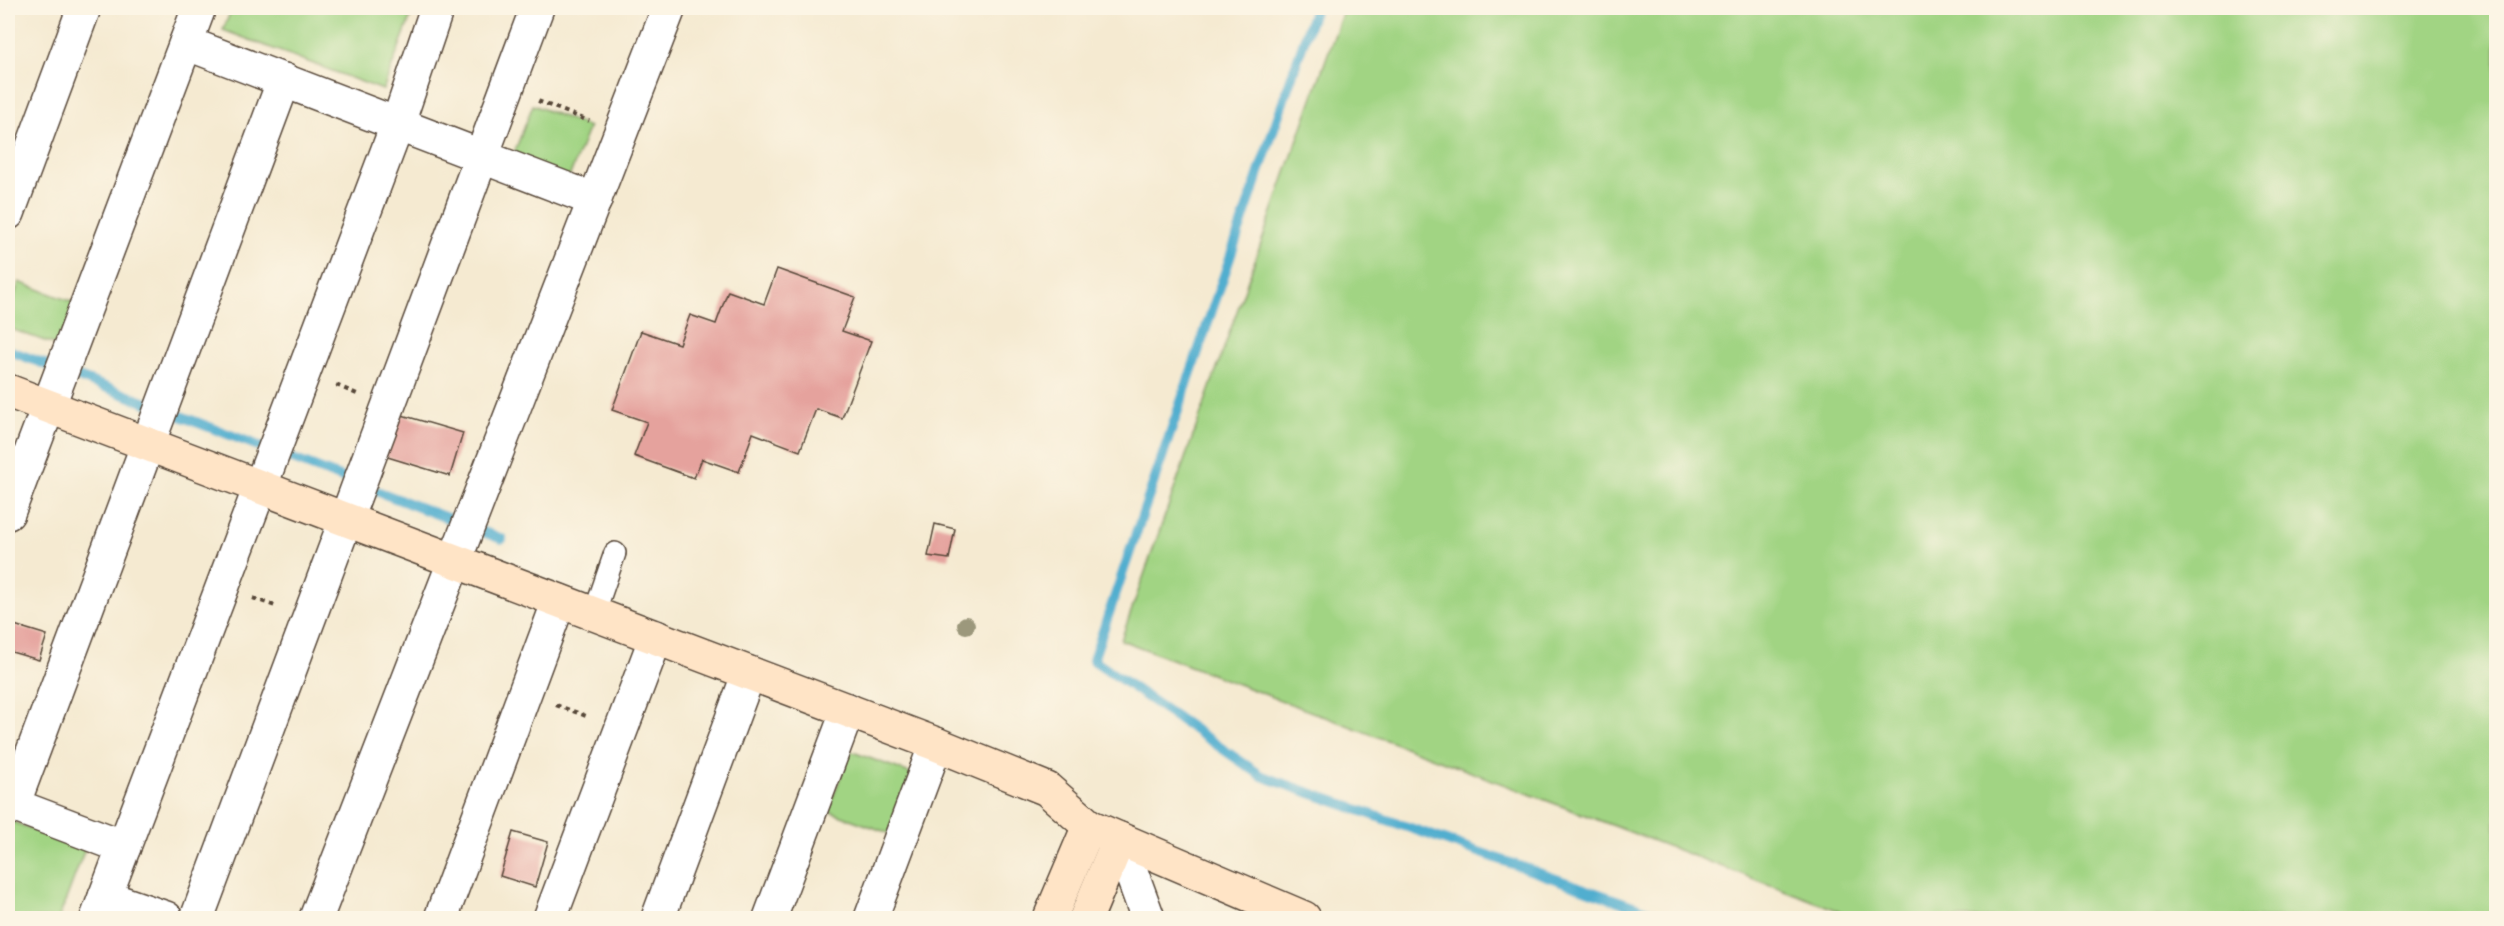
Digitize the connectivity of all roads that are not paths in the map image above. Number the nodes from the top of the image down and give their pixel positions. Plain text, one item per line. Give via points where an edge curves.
1 (84, 8) edge
2 (199, 8) edge
3 (437, 8) edge
4 (537, 8) edge
5 (669, 8) edge
6 (186, 43) junction
7 (284, 80) junction
8 (398, 123) junction
9 (482, 156) junction
10 (595, 200) junction
11 (8, 213) edge
12 (8, 391) edge
13 (48, 406) junction
14 (148, 445) junction
15 (260, 487) junction
16 (8, 513) edge
17 (346, 520) junction
18 (615, 553) dead end
19 (455, 561) junction
20 (559, 601) junction
21 (594, 614) junction
22 (656, 637) junction
23 (749, 673) junction
24 (848, 710) junction
25 (936, 744) junction
26 (10, 804) edge
27 (1089, 826) junction
28 (1119, 839) junction
29 (124, 847) junction
30 (101, 908) edge
31 (1296, 917) edge
32 (166, 918) edge
33 (197, 918) edge
34 (316, 918) edge
35 (441, 918) edge
36 (550, 918) edge
37 (658, 918) edge
38 (770, 918) edge
39 (871, 918) edge
40 (1050, 918) edge
41 (1086, 918) edge
42 (1149, 918) edge

1 - 11 street
2 - 6 street
3 - 8 street
4 - 9 street
5 - 10 street
6 - 7 street
6 - 13 street
7 - 8 street
7 - 14 street
8 - 9 street
8 - 15 street
9 - 10 street
9 - 17 street
10 - 19 street
12 - 13 street
13 - 14 street
13 - 16 street
14 - 15 street
14 - 26 street
15 - 17 street
15 - 29 street
17 - 19 street
17 - 33 street
18 - 21 lane
19 - 20 street
19 - 34 street
20 - 21 street
20 - 35 street
21 - 22 street
22 - 23 street
22 - 36 street
23 - 24 street
23 - 37 street
24 - 25 street
24 - 38 street
25 - 27 street via 1047,789
25 - 39 street
26 - 29 street
27 - 28 street
27 - 40 street
28 - 31 street
28 - 41 street
28 - 42 street
29 - 30 street
30 - 32 street

